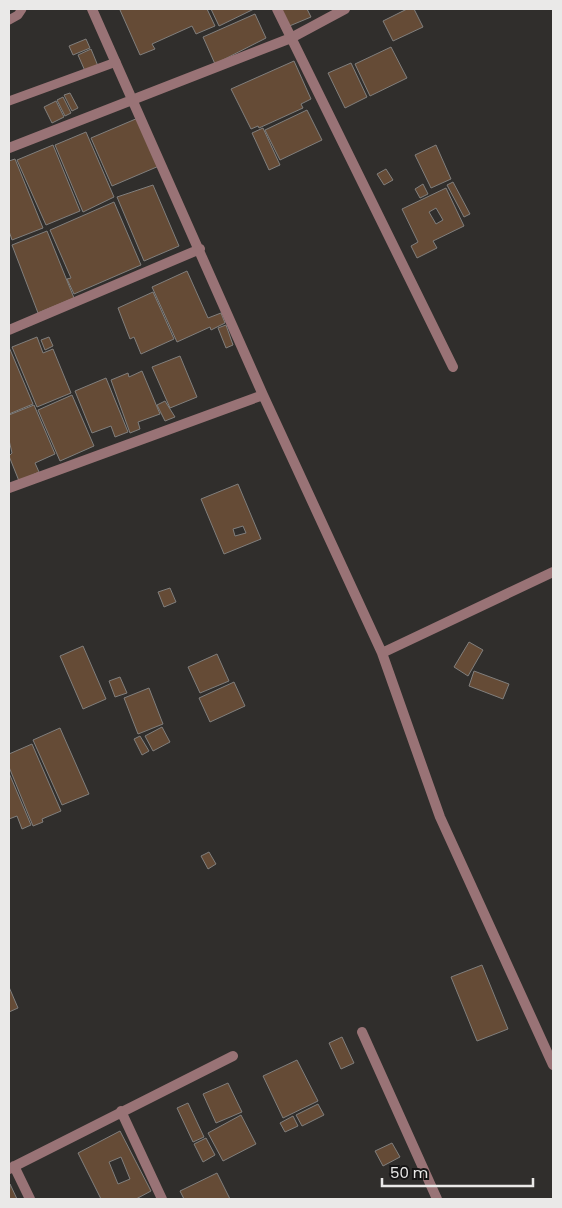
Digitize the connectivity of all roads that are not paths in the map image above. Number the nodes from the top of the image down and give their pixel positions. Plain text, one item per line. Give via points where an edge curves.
1 (22, 9) edge
2 (92, 9) edge
3 (277, 9) edge
4 (345, 9) edge
5 (9, 20) edge
6 (291, 38) junction
7 (116, 62) junction
8 (133, 100) junction
9 (9, 101) edge
10 (9, 148) edge
11 (200, 249) junction
12 (9, 330) edge
13 (453, 367) dead end
14 (263, 395) junction
15 (9, 488) edge
16 (553, 572) edge
17 (382, 653) junction
18 (362, 1032) dead end
19 (233, 1056) dead end
20 (553, 1064) edge
21 (121, 1111) junction
22 (12, 1167) edge
23 (30, 1199) edge
24 (162, 1199) edge
25 (437, 1199) edge

1 - 5 lane
2 - 7 street
3 - 6 street
4 - 6 street
6 - 8 street
6 - 13 street
7 - 8 street
7 - 9 lane
8 - 10 street
8 - 11 street
11 - 12 street
11 - 14 street
14 - 15 street
14 - 17 street
16 - 17 street
17 - 20 street via 440,818
18 - 25 street
19 - 21 street
21 - 22 street
21 - 24 street
22 - 23 street

